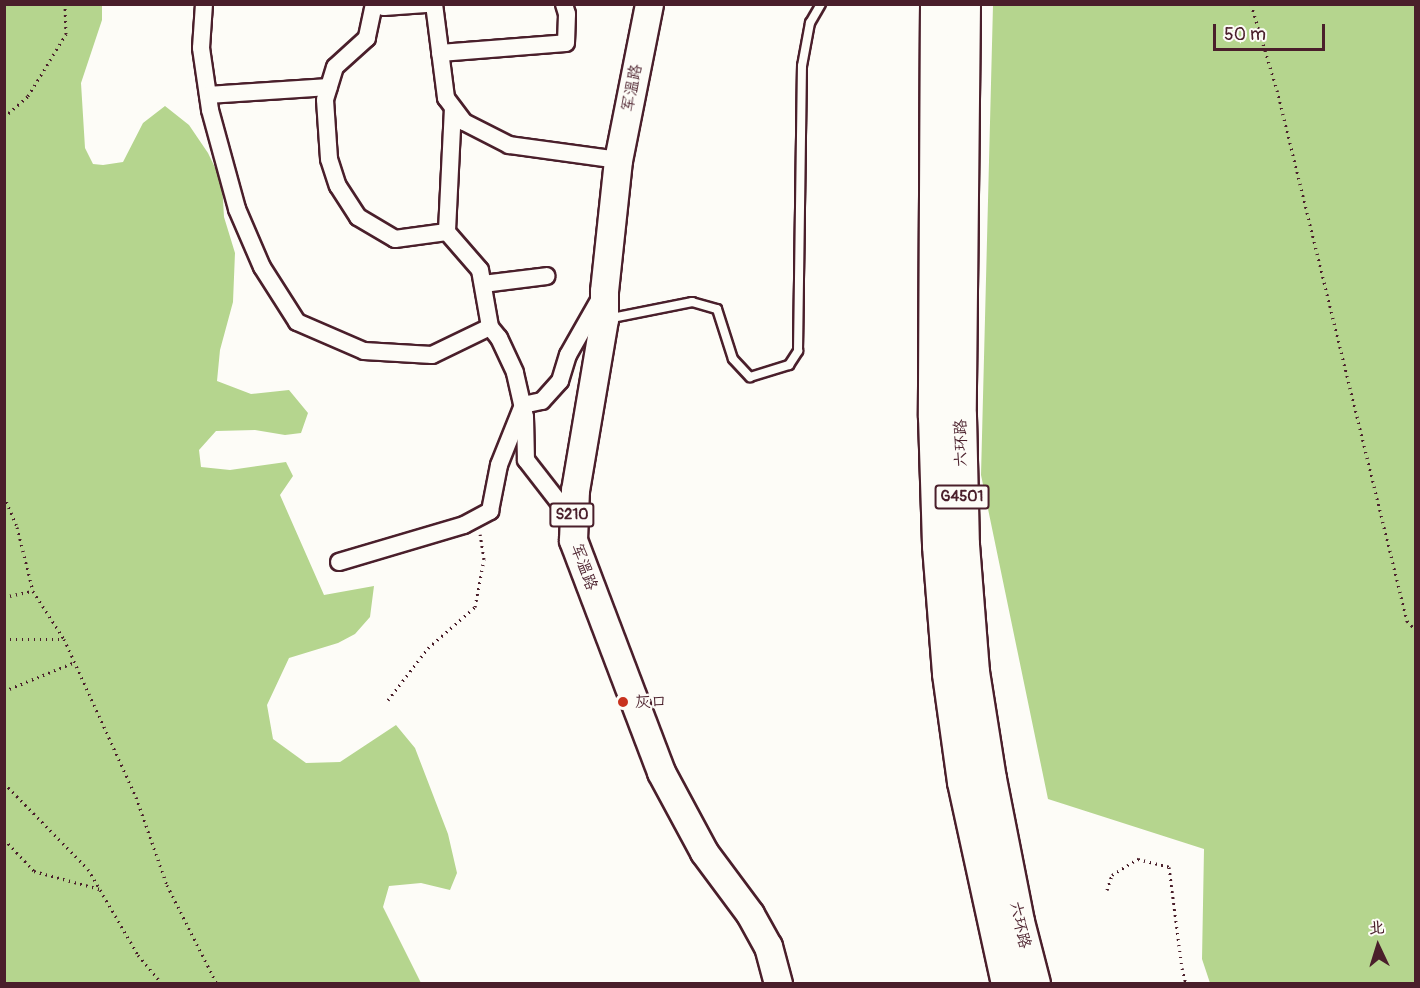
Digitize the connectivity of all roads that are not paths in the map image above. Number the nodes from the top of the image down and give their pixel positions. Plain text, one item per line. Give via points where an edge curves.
1 (204, 4) edge
2 (374, 4) edge
3 (426, 4) edge
4 (434, 4) edge
5 (564, 4) edge
6 (649, 4) edge
7 (821, 4) edge
8 (937, 4) edge
9 (964, 4) edge
10 (440, 53) junction
11 (329, 87) junction
12 (208, 95) junction
13 (453, 108) junction
14 (618, 160) junction
15 (447, 232) junction
16 (547, 276) dead end
17 (483, 284) junction
18 (604, 291) junction
19 (604, 319) junction
20 (490, 327) junction
21 (523, 405) junction
22 (572, 519) junction
23 (339, 562) dead end
24 (778, 984) edge
25 (1008, 984) edge
26 (1034, 984) edge

1 - 12 street via 201,48
2 - 3 street
2 - 11 street via 367,38 335,67
4 - 10 street
5 - 10 street via 566,43
6 - 14 main road, 军温路 / S210
7 - 19 lane via 810,23 802,66 798,351 789,365 750,377 733,359 717,309 692,302
8 - 25 highway, 六环路 / G4501 via 936,417 940,558 963,782
9 - 26 highway, 六环路 / G4501 via 960,416 963,545 973,672 990,779
10 - 13 street via 446,99
11 - 12 street
11 - 15 street via 325,100 329,159 338,186 358,217 396,239
12 - 20 street via 237,209 262,267 297,322 364,351 432,355
13 - 14 street via 464,122 510,145
13 - 15 street
14 - 18 main road, 军温路 / S210
15 - 17 street via 480,270
16 - 17 street
17 - 20 street
18 - 19 main road, 军温路 / S210
18 - 21 street via 568,355 560,381 542,400
19 - 22 main road, 军温路 / S210
20 - 21 street via 515,373
21 - 22 street via 526,460
21 - 23 street via 499,465 490,511 464,525
22 - 24 main road, 军温路 / S210 via 573,540 661,772 704,852 750,914 763,938

